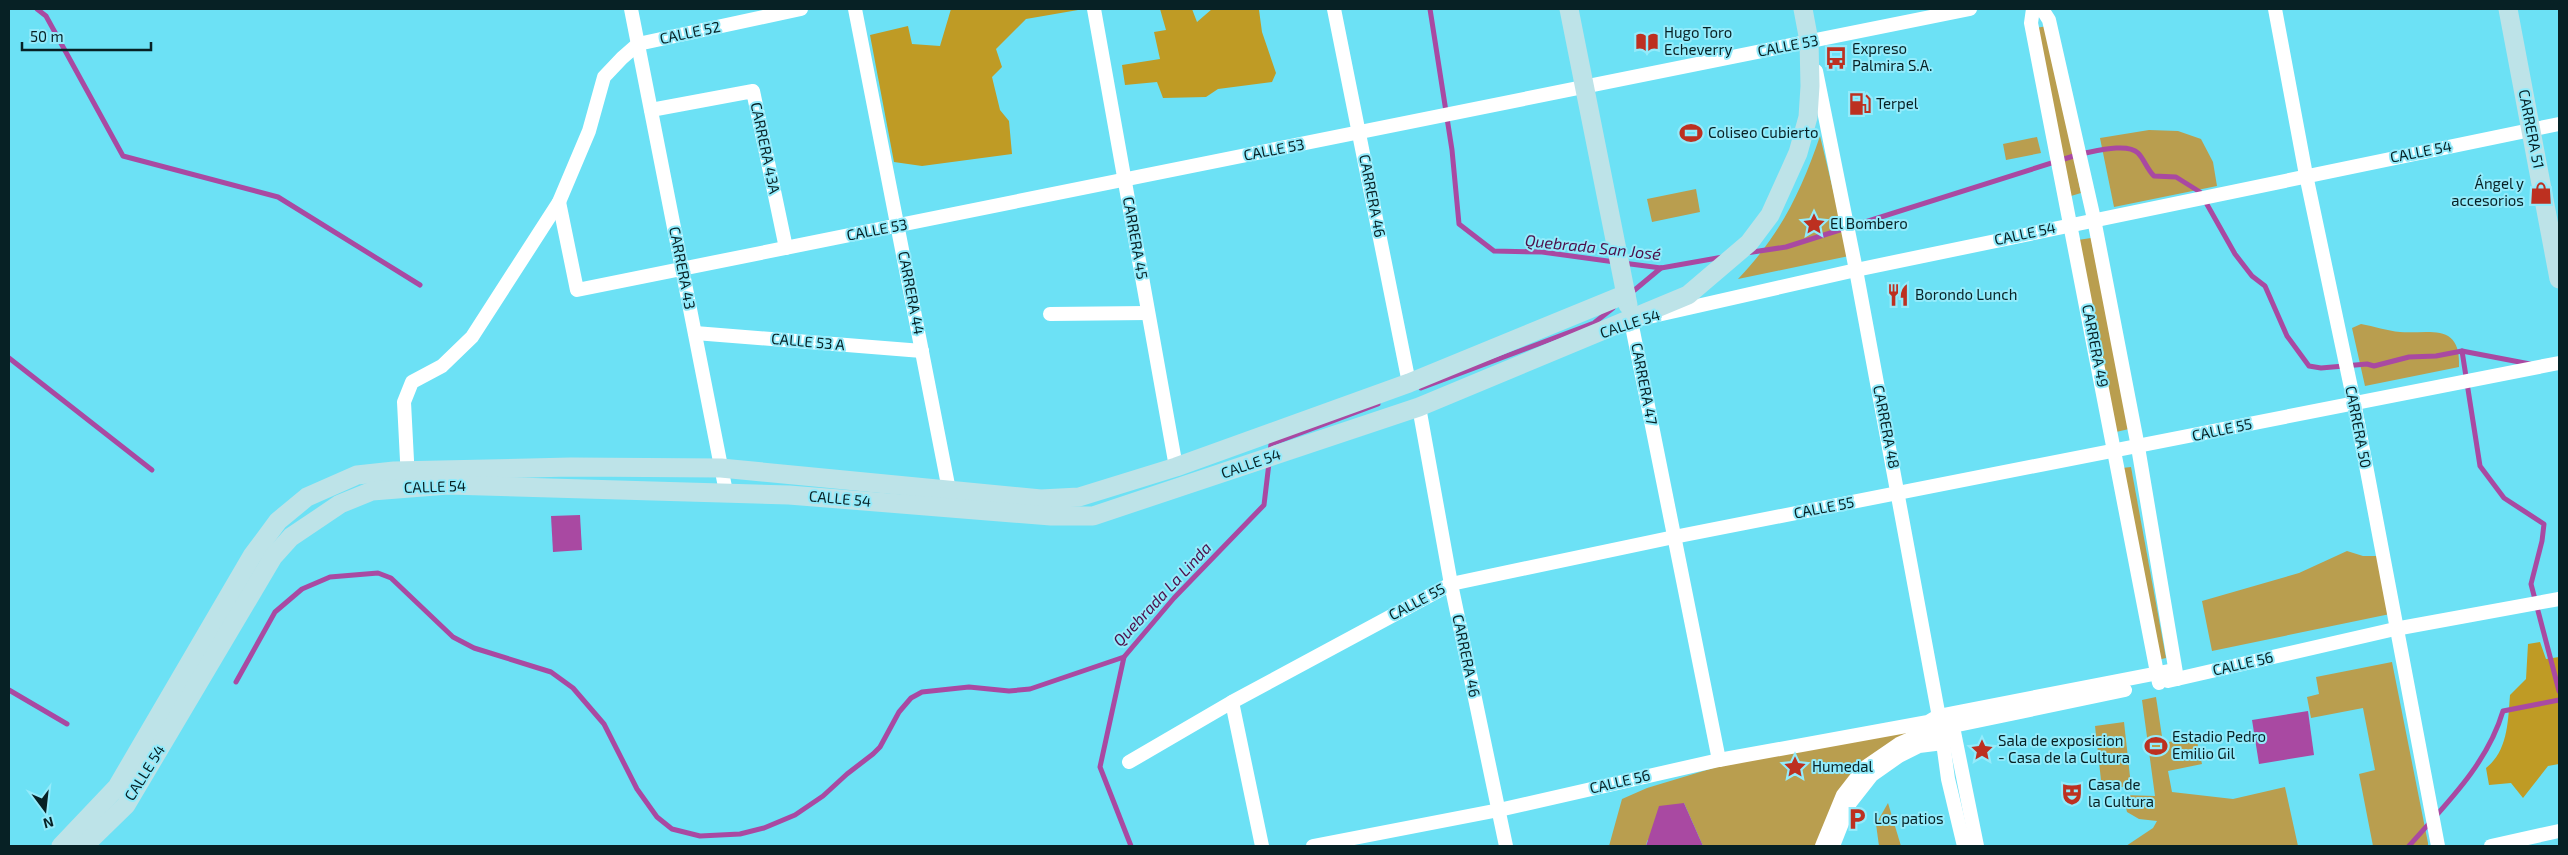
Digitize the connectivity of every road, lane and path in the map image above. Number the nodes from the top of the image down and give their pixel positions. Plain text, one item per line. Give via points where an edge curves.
1 (631, 9) edge
2 (801, 9) edge
3 (856, 9) edge
4 (1094, 9) edge
5 (1334, 9) edge
6 (1569, 9) edge
7 (1803, 9) edge
8 (1970, 9) edge
9 (2033, 9) edge
10 (2042, 9) edge
11 (2275, 9) edge
12 (2508, 9) edge
13 (1809, 41) junction
14 (638, 44) junction
15 (1585, 87) junction
16 (651, 110) junction
17 (2559, 124) edge
18 (2532, 129) junction
19 (1359, 132) junction
20 (2306, 175) junction
21 (1124, 180) junction
22 (559, 202) junction
23 (2094, 219) junction
24 (2071, 225) junction
25 (898, 226) junction
26 (786, 248) junction
27 (682, 270) junction
28 (1856, 270) junction
29 (2559, 278) edge
30 (1626, 294) junction
31 (1148, 313) junction
32 (1050, 314) dead end
33 (1631, 321) junction
34 (695, 332) junction
35 (922, 350) junction
36 (2559, 363) edge
37 (1409, 383) junction
38 (2354, 402) junction
39 (1419, 407) junction
40 (2138, 447) junction
41 (2116, 452) junction
42 (1176, 467) junction
43 (721, 468) junction
44 (408, 479) junction
45 (949, 490) junction
46 (726, 492) junction
47 (1898, 493) junction
48 (1674, 537) junction
49 (1450, 584) junction
50 (2559, 599) edge
51 (2395, 629) junction
52 (2176, 675) junction
53 (2158, 679) junction
54 (1232, 702) junction
55 (1942, 726) junction
56 (1718, 760) junction
57 (1129, 762) dead end
58 (118, 801) junction
59 (1499, 810) junction
60 (2559, 831) edge
61 (61, 846) edge
62 (84, 846) edge
63 (1262, 846) edge
64 (1312, 846) edge
65 (1506, 846) edge
66 (1822, 846) edge
67 (1833, 846) edge
68 (1964, 846) edge
69 (1977, 846) edge
70 (2438, 846) edge
71 (2491, 846) edge

1 - 14 street, CARRERA 43
2 - 14 street, CALLE 52
3 - 25 street, CARRERA 44
4 - 21 street, CARRERA 45
5 - 19 street, CARRERA 46
6 - 15 main road, CARRERA 47
7 - 13 main road, CARRERA 48
8 - 13 street, CALLE 53
9 - 24 street, CARRERA 49 via 2031,23
10 - 23 street, CARRERA 49 via 2049,20
11 - 20 street, CARRERA 50
12 - 18 main road, CARRERA 51
13 - 15 street, CALLE 53
13 - 28 street, CARRERA 48
13 - 33 main road via 1808,117 1798,153 1770,215 1749,243 1688,295
14 - 16 street, CARRERA 43
14 - 22 street via 604,77 589,131
15 - 19 street, CALLE 53
15 - 30 main road, CARRERA 47
16 - 26 street, CARRERA 43A via 753,91
16 - 27 street, CARRERA 43
17 - 18 street, CALLE 54
18 - 20 street, CALLE 54
18 - 29 main road, CARRERA 51
19 - 21 street, CALLE 53
19 - 37 street, CARRERA 46
20 - 23 street, CALLE 54
20 - 38 street, CARRERA 50
21 - 25 street, CALLE 53
21 - 31 street, CARRERA 45
22 - 27 street, CALLE 53 via 577,290
22 - 44 street via 472,337 442,366 412,382 404,402
23 - 24 street, CALLE 54
23 - 40 street, CARRERA 49
24 - 28 street, CALLE 54
24 - 41 street, CARRERA 49
25 - 26 street, CALLE 53
25 - 35 street, CARRERA 44
26 - 27 street, CALLE 53
27 - 34 street, CARRERA 43
28 - 33 street, CALLE 54
28 - 47 street, CARRERA 48
30 - 33 main road, CARRERA 47
30 - 37 main road, CALLE 54
31 - 32 street
31 - 42 street, CARRERA 45
33 - 39 main road, CALLE 54
33 - 48 street, CARRERA 47
34 - 35 street, CALLE 53 A
34 - 43 street, CARRERA 43
35 - 45 street, CARRERA 44
36 - 38 street, CALLE 55
37 - 42 main road, CALLE 54
38 - 40 street, CALLE 55
38 - 51 street, CARRERA 50
39 - 46 main road, CALLE 54 via 1093,516 1051,516
39 - 49 street, CARRERA 46
40 - 41 street, CALLE 55
40 - 52 street, CARRERA 49
41 - 47 street, CALLE 55
41 - 53 street, CARRERA 49
42 - 45 main road, CALLE 54 via 1079,497 1041,499
43 - 44 main road, CALLE 54 via 571,467
43 - 45 main road, CALLE 54
43 - 46 street, CARRERA 43
44 - 46 main road, CALLE 54 via 448,485
44 - 58 main road, CALLE 54 via 357,475 307,497 278,521 252,556
47 - 48 street, CALLE 55
47 - 55 street, CARRERA 48
48 - 49 street, CALLE 55
48 - 56 street, CARRERA 47
49 - 54 street, CALLE 55
49 - 59 street, CARRERA 46
50 - 51 street, CALLE 56
51 - 52 street, CALLE 56
51 - 70 street, CARRERA 50
52 - 53 street, CALLE 56
53 - 55 street, CALLE 56
54 - 57 street, CALLE 55
54 - 63 street
55 - 56 street, CALLE 56
55 - 66 street via 1899,744 1864,768 1843,794
55 - 67 street via 1919,746 1872,776 1850,803
55 - 68 street, CARRERA 48 via 1948,779
55 - 69 street, CARRERA 48
56 - 59 street, CALLE 56
58 - 61 main road, CALLE 54
58 - 62 main road, CALLE 54
59 - 64 street, CALLE 56
59 - 65 street, CARRERA 46
60 - 71 street

